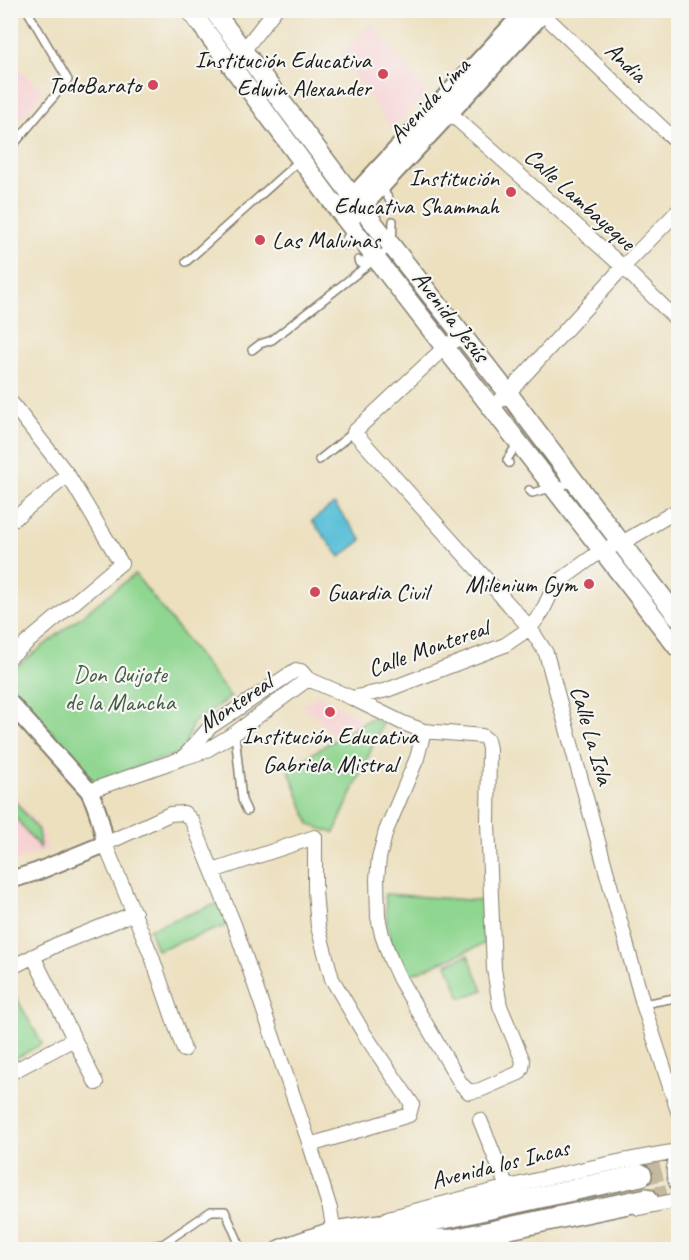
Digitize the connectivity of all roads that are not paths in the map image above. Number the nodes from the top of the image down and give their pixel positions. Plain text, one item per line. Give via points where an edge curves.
1 (27, 10) edge
2 (190, 10) edge
3 (213, 10) edge
4 (275, 10) edge
5 (526, 10) edge
6 (544, 12) edge
7 (243, 50) junction
8 (231, 65) junction
9 (450, 113) junction
10 (295, 120) junction
11 (279, 132) junction
12 (678, 143) edge
13 (316, 147) junction
14 (10, 148) edge
15 (301, 160) junction
16 (377, 181) junction
17 (358, 202) junction
18 (391, 203) dead end
19 (678, 211) edge
20 (347, 220) junction
21 (393, 221) dead end
22 (346, 245) dead end
23 (392, 246) junction
24 (366, 261) junction
25 (186, 262) dead end
26 (623, 267) junction
27 (678, 321) edge
28 (462, 336) junction
29 (445, 347) junction
30 (252, 350) dead end
31 (508, 393) junction
32 (10, 401) edge
33 (492, 408) junction
34 (354, 432) junction
35 (519, 442) junction
36 (319, 460) dead end
37 (509, 463) dead end
38 (68, 475) junction
39 (554, 488) junction
40 (581, 489) junction
41 (529, 490) dead end
42 (570, 508) junction
43 (678, 510) edge
44 (10, 522) edge
45 (622, 543) junction
46 (602, 550) junction
47 (678, 617) edge
48 (530, 628) junction
49 (663, 628) junction
50 (678, 648) edge
51 (10, 657) edge
52 (308, 679) junction
53 (387, 690) junction
54 (352, 698) junction
55 (10, 704) edge
56 (390, 718) junction
57 (424, 731) junction
58 (235, 733) junction
59 (183, 758) junction
60 (89, 791) junction
61 (247, 811) dead end
62 (105, 844) junction
63 (213, 871) junction
64 (10, 880) edge
65 (135, 913) junction
66 (33, 956) junction
67 (10, 969) edge
68 (678, 1003) edge
69 (643, 1004) junction
70 (74, 1039) junction
71 (184, 1050) dead end
72 (10, 1073) edge
73 (96, 1083) dead end
74 (678, 1111) edge
75 (480, 1120) dead end
76 (310, 1145) junction
77 (678, 1150) edge
78 (678, 1156) edge
79 (641, 1175) tunnel mouth
80 (507, 1187) junction
81 (678, 1187) edge
82 (647, 1199) tunnel mouth
83 (678, 1200) edge
84 (335, 1240) edge
85 (453, 1240) junction
86 (127, 1250) edge
87 (242, 1250) edge
88 (282, 1250) edge
89 (422, 1250) edge

1 - 14 lane via 68,80
2 - 8 main road, Avenida Jesús
3 - 7 main road, Avenida Jesús
4 - 7 street
5 - 16 street, Avenida Lima via 440,101
6 - 9 street, Avenida Lima
6 - 12 street, Andia
7 - 8 street
7 - 10 main road, Avenida Jesús
8 - 11 main road, Avenida Jesús
9 - 16 street, Avenida Lima
9 - 26 street, Calle Lambayeque
10 - 11 main road
10 - 13 main road, Avenida Jesús
11 - 15 main road, Avenida Jesús
13 - 15 lane
13 - 17 main road, Avenida Jesús
15 - 20 main road, Avenida Jesús
15 - 25 lane
16 - 17 street, Avenida Lima
16 - 18 lane
17 - 20 street, Avenida Lima
17 - 23 main road, Avenida Jesús
19 - 26 street
20 - 22 lane
20 - 24 main road, Avenida Jesús
21 - 23 lane
23 - 24 lane
23 - 28 main road, Avenida Jesús
24 - 29 main road, Avenida Jesús
24 - 30 lane via 272,340
26 - 27 street, Calle Lambayeque
26 - 31 street
28 - 29 street
28 - 31 main road, Avenida Jesús
29 - 33 main road, Avenida Jesús
29 - 34 street
31 - 33 street
31 - 40 main road, Avenida Jesús
32 - 38 street
33 - 35 main road, Avenida Jesús
34 - 36 lane
34 - 48 street, Calle La Isla
35 - 37 lane via 507,460
35 - 39 main road, Avenida Jesús
38 - 44 street
38 - 51 street via 121,563
39 - 40 lane
39 - 41 lane via 532,493
39 - 42 main road, Avenida Jesús
40 - 42 main road
40 - 45 main road, Avenida Jesús
42 - 46 main road, Avenida Jesús
43 - 45 street, Calle Montereal
45 - 46 street, Calle Montereal
45 - 47 main road, Avenida Jesús
46 - 48 street, Calle Montereal via 561,580
46 - 49 main road, Avenida Jesús
47 - 49 street
48 - 53 street, Calle Montereal via 505,645
48 - 69 street, Calle La Isla via 546,653
49 - 50 main road, Avenida Jesús
52 - 54 street, Montereal
52 - 58 street, Montereal
52 - 59 street, Montereal via 296,670 281,678 210,727
53 - 54 street, Calle Montereal
53 - 56 street via 384,705
54 - 56 street, Montereal
55 - 60 street
56 - 57 street, Montereal
57 - 57 street, Montereal via 379,858 378,917 400,980 469,1092 519,1073 523,1061 500,1006 494,969 488,740 482,736
58 - 59 street, Montereal via 205,751
58 - 61 lane via 242,800
59 - 60 street, Montereal
60 - 62 street via 97,805
62 - 63 street via 171,814 184,813 192,821
62 - 64 street
62 - 65 street
63 - 76 street
63 - 76 street via 315,837 318,927 332,979 412,1104 408,1115
65 - 66 street
65 - 71 street
66 - 67 street
66 - 70 street
68 - 69 lane via 675,998
69 - 74 street, Calle La Isla
70 - 72 street
70 - 73 street
75 - 80 street
76 - 84 street via 330,1209
77 - 80 street, Avenida los Incas
78 - 81 street via 673,1173
79 - 84 main road, Avenida los Incas via 449,1218 380,1225
80 - 84 street, Avenida los Incas
82 - 85 main road, Avenida los Incas
83 - 85 street via 491,1240
84 - 85 main road, Avenida los Incas
84 - 88 main road, Avenida los Incas
85 - 89 street
86 - 87 lane via 163,1244 211,1211 225,1210

